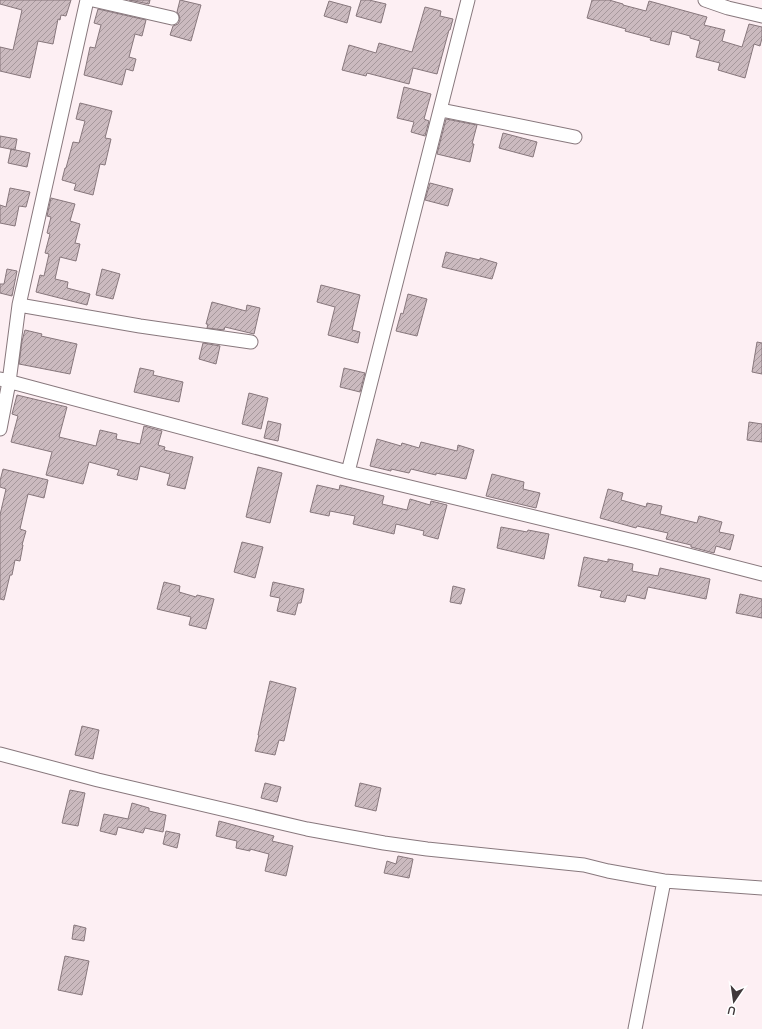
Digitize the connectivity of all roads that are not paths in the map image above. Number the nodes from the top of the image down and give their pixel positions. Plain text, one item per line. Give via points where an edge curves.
1 (87, 0) edge
2 (93, 0) edge
3 (468, 0) edge
4 (705, 0) edge
5 (762, 16) edge
6 (172, 18) dead end
7 (441, 110) junction
8 (575, 137) dead end
9 (19, 305) junction
10 (251, 342) dead end
11 (4, 381) edge
12 (0, 429) edge
13 (348, 472) junction
14 (762, 574) edge
15 (0, 754) edge
16 (664, 881) junction
17 (762, 888) edge
18 (635, 1029) edge

1 - 9 street
2 - 6 street
3 - 7 street
4 - 5 street
7 - 8 street
7 - 13 street
9 - 10 street
9 - 11 street
11 - 12 street
11 - 13 street
13 - 14 street
15 - 16 street via 307,829 427,849 584,865
16 - 17 street
16 - 18 street

